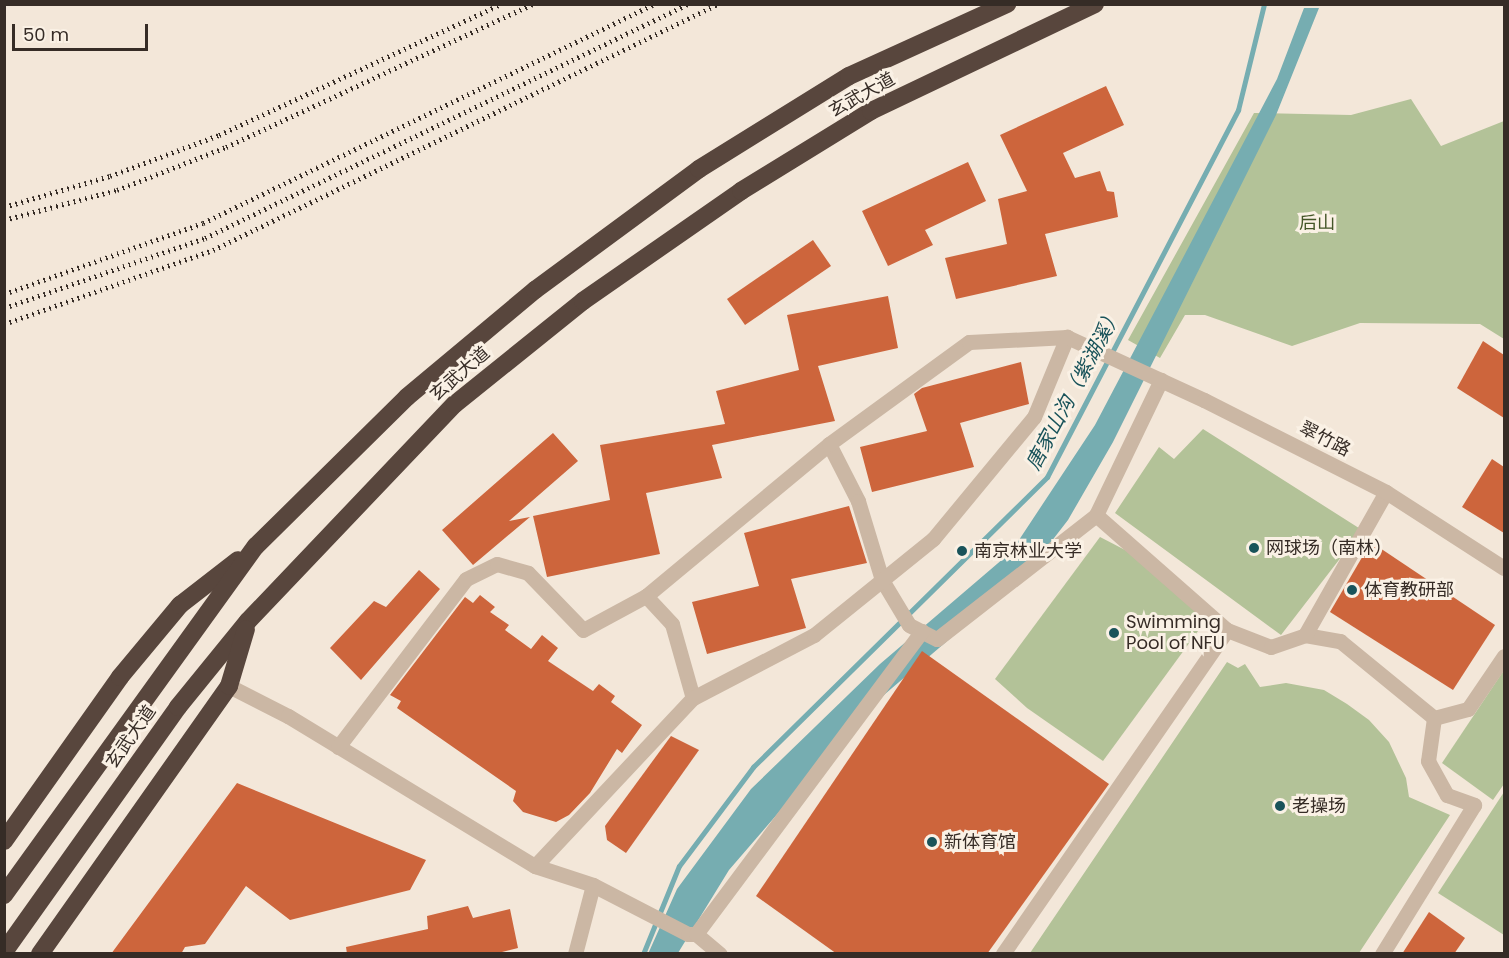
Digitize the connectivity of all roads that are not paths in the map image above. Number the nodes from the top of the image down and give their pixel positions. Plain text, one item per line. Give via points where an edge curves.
1 (1007, 4) edge
2 (1095, 4) edge
3 (1067, 337) junction
4 (1161, 380) junction
5 (829, 444) junction
6 (1386, 492) junction
7 (1096, 515) junction
8 (256, 546) junction
9 (1504, 568) edge
10 (882, 580) junction
11 (646, 596) junction
12 (248, 621) junction
13 (915, 628) junction
14 (1227, 630) junction
15 (1305, 635) junction
16 (1504, 657) edge
17 (229, 686) junction
18 (693, 698) junction
19 (1434, 718) junction
20 (338, 747) junction
21 (4, 841) edge
22 (535, 866) junction
23 (593, 885) junction
24 (4, 895) edge
25 (696, 934) junction
26 (4, 952) edge
27 (40, 954) edge
28 (575, 954) edge
29 (720, 954) edge
30 (1003, 954) edge
31 (1382, 954) edge

1 - 8 highway, 玄武大道 via 849,76 699,169 535,290 416,389
2 - 12 highway, 玄武大道 via 872,111 741,191 583,301 455,404
3 - 4 lane, 翠竹路
3 - 5 lane via 969,342
3 - 10 lane via 1034,417 933,539
4 - 6 lane, 翠竹路
4 - 7 lane
5 - 10 lane via 858,501
5 - 11 lane
6 - 9 lane, 翠竹路
6 - 15 lane
7 - 13 lane via 937,639
7 - 14 lane
8 - 21 highway via 180,605 120,677
8 - 24 highway, 玄武大道
10 - 13 lane
10 - 18 lane via 814,635
11 - 18 lane via 672,624
11 - 20 lane via 583,630 528,573 498,564 466,579
12 - 17 highway
12 - 26 highway, 玄武大道 via 178,707
13 - 25 lane
14 - 15 lane via 1272,647
14 - 30 lane
15 - 19 lane via 1340,641
16 - 19 lane via 1468,709
17 - 20 lane
17 - 27 highway
18 - 22 lane
19 - 31 lane via 1428,761 1447,795 1474,804
20 - 22 lane
22 - 23 lane
23 - 25 lane
23 - 28 lane
25 - 29 lane

